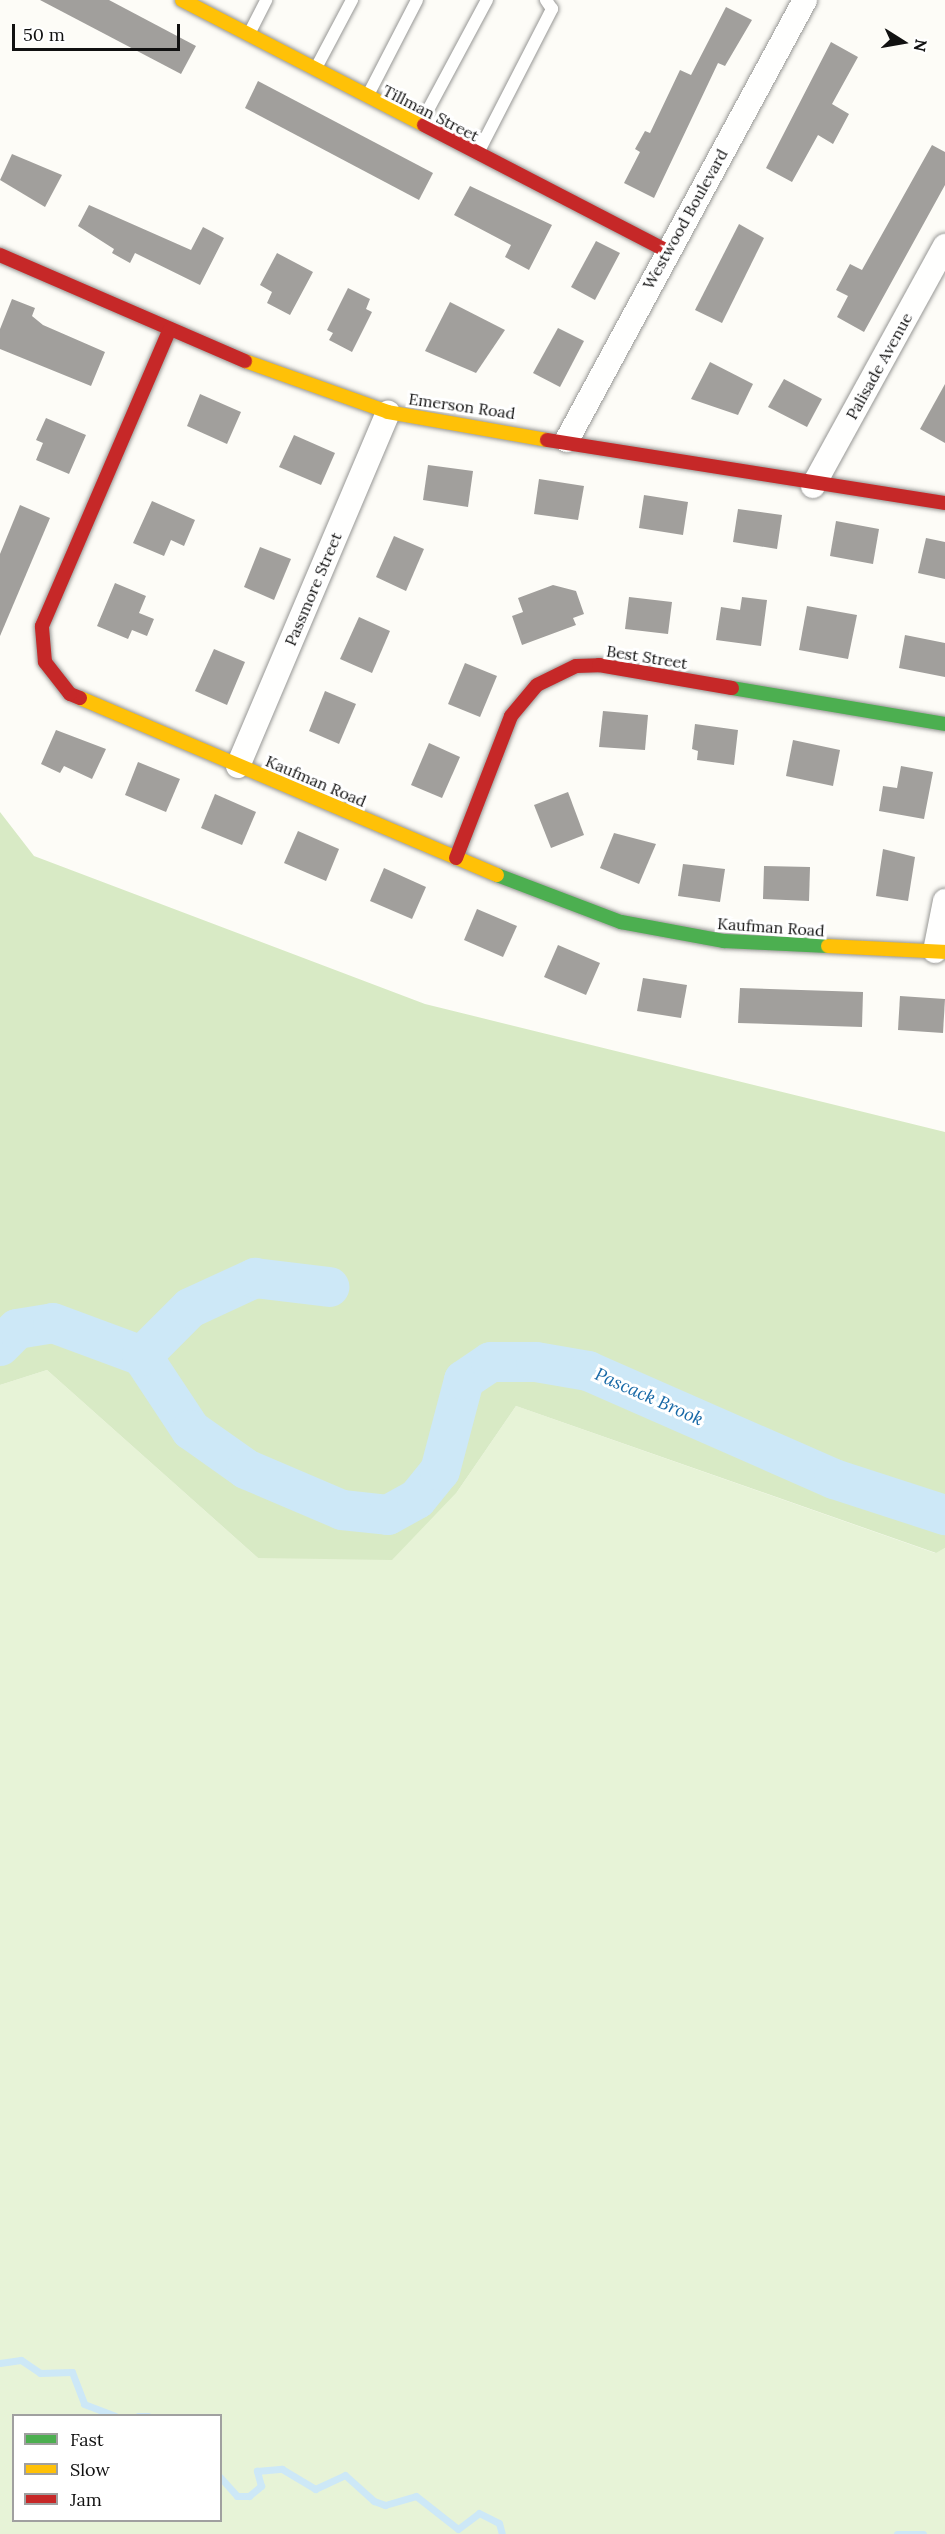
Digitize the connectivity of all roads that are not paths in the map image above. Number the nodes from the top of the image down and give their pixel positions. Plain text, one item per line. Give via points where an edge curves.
1 (182, 0) edge
2 (266, 0) edge
3 (352, 0) edge
4 (417, 0) edge
5 (488, 0) edge
6 (546, 0) edge
7 (805, 0) edge
8 (247, 37) junction
9 (314, 72) junction
10 (366, 99) junction
11 (419, 126) junction
12 (477, 155) junction
13 (945, 246) edge
14 (667, 251) junction
15 (0, 255) edge
16 (170, 329) junction
17 (388, 412) junction
18 (567, 440) junction
19 (813, 486) junction
20 (945, 503) edge
21 (945, 724) edge
22 (238, 766) junction
23 (456, 858) junction
24 (945, 901) edge
25 (940, 952) edge

1 - 8 street, Tillman Street
2 - 8 lane
3 - 9 lane
4 - 10 lane
5 - 11 lane
6 - 12 lane via 552,9
7 - 14 street, Westwood Boulevard
8 - 9 street, Tillman Street
9 - 10 street, Tillman Street
10 - 11 street, Tillman Street
11 - 12 street, Tillman Street
12 - 14 street, Tillman Street
13 - 19 street, Palisade Avenue
14 - 18 street, Westwood Boulevard
15 - 16 street, Emerson Road
16 - 17 street, Emerson Road via 288,380
16 - 22 street, Kaufman Road via 48,608 41,644 45,662 70,694
17 - 18 street, Emerson Road
17 - 22 street, Passmore Street
18 - 19 street, Emerson Road
19 - 20 street, Emerson Road
21 - 23 street, Best Street via 598,665 576,666 537,684 511,716
22 - 23 street, Kaufman Road
23 - 25 street, Kaufman Road via 568,905 672,934
24 - 25 street

